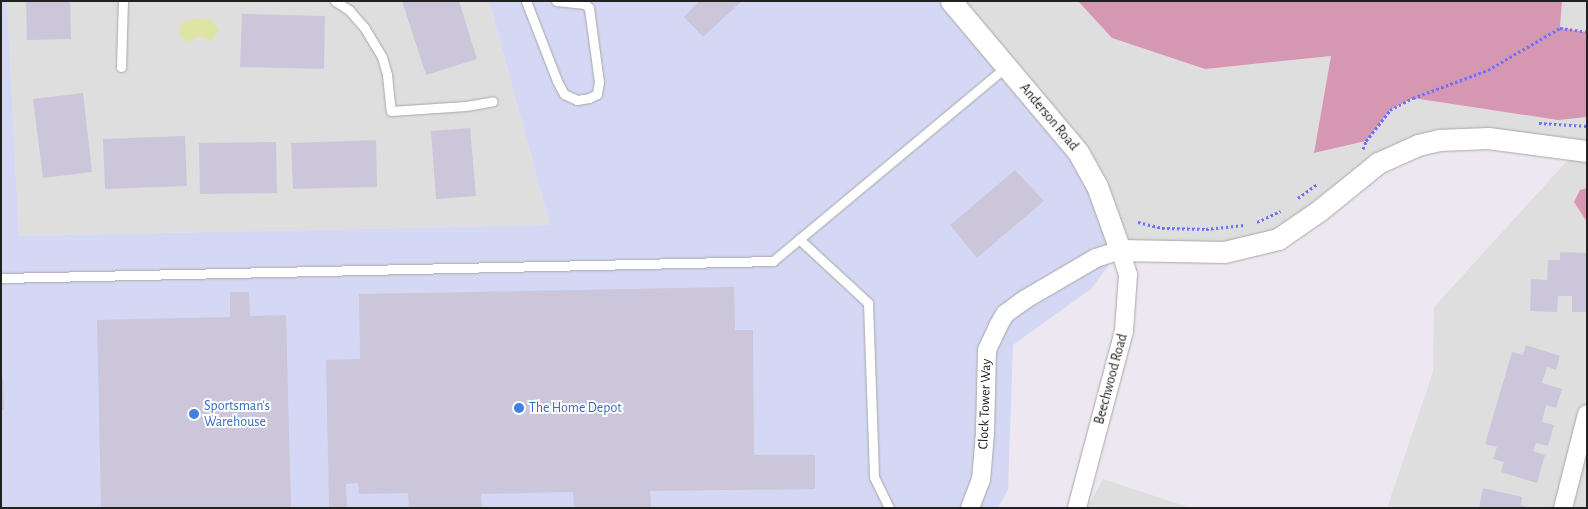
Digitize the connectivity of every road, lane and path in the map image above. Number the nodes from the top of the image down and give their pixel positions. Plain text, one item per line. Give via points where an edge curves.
1 (123, 1) edge
2 (335, 1) edge
3 (526, 1) edge
4 (556, 1) edge
5 (951, 1) edge
6 (1587, 32) edge
7 (121, 67) dead end
8 (1006, 67) junction
9 (493, 101) dead end
10 (1587, 151) edge
11 (1361, 154) dead end
12 (799, 239) junction
13 (1120, 250) junction
14 (1, 278) edge
15 (1587, 414) edge
16 (886, 507) edge
17 (1567, 507) edge
18 (970, 508) edge
19 (1077, 508) edge

1 - 7 lane
2 - 9 lane via 349,10 364,27 382,57 391,110 466,106
3 - 4 lane via 564,94 577,100 589,98 597,94 599,82 589,8 585,4
5 - 8 street, Anderson Road
6 - 11 path via 1560,28 1488,70 1390,110 1366,141
8 - 12 lane
8 - 13 street, Anderson Road via 1078,152 1097,186
10 - 13 street via 1488,138 1439,140 1418,145 1378,163 1278,239 1224,252
12 - 14 lane via 773,261
12 - 16 lane via 868,303 874,477
13 - 18 street, Clock Tower Way via 1096,258 1024,300 1005,314 998,326 987,350 981,480
13 - 19 street, Beechwood Road via 1128,276 1124,331
15 - 17 street

